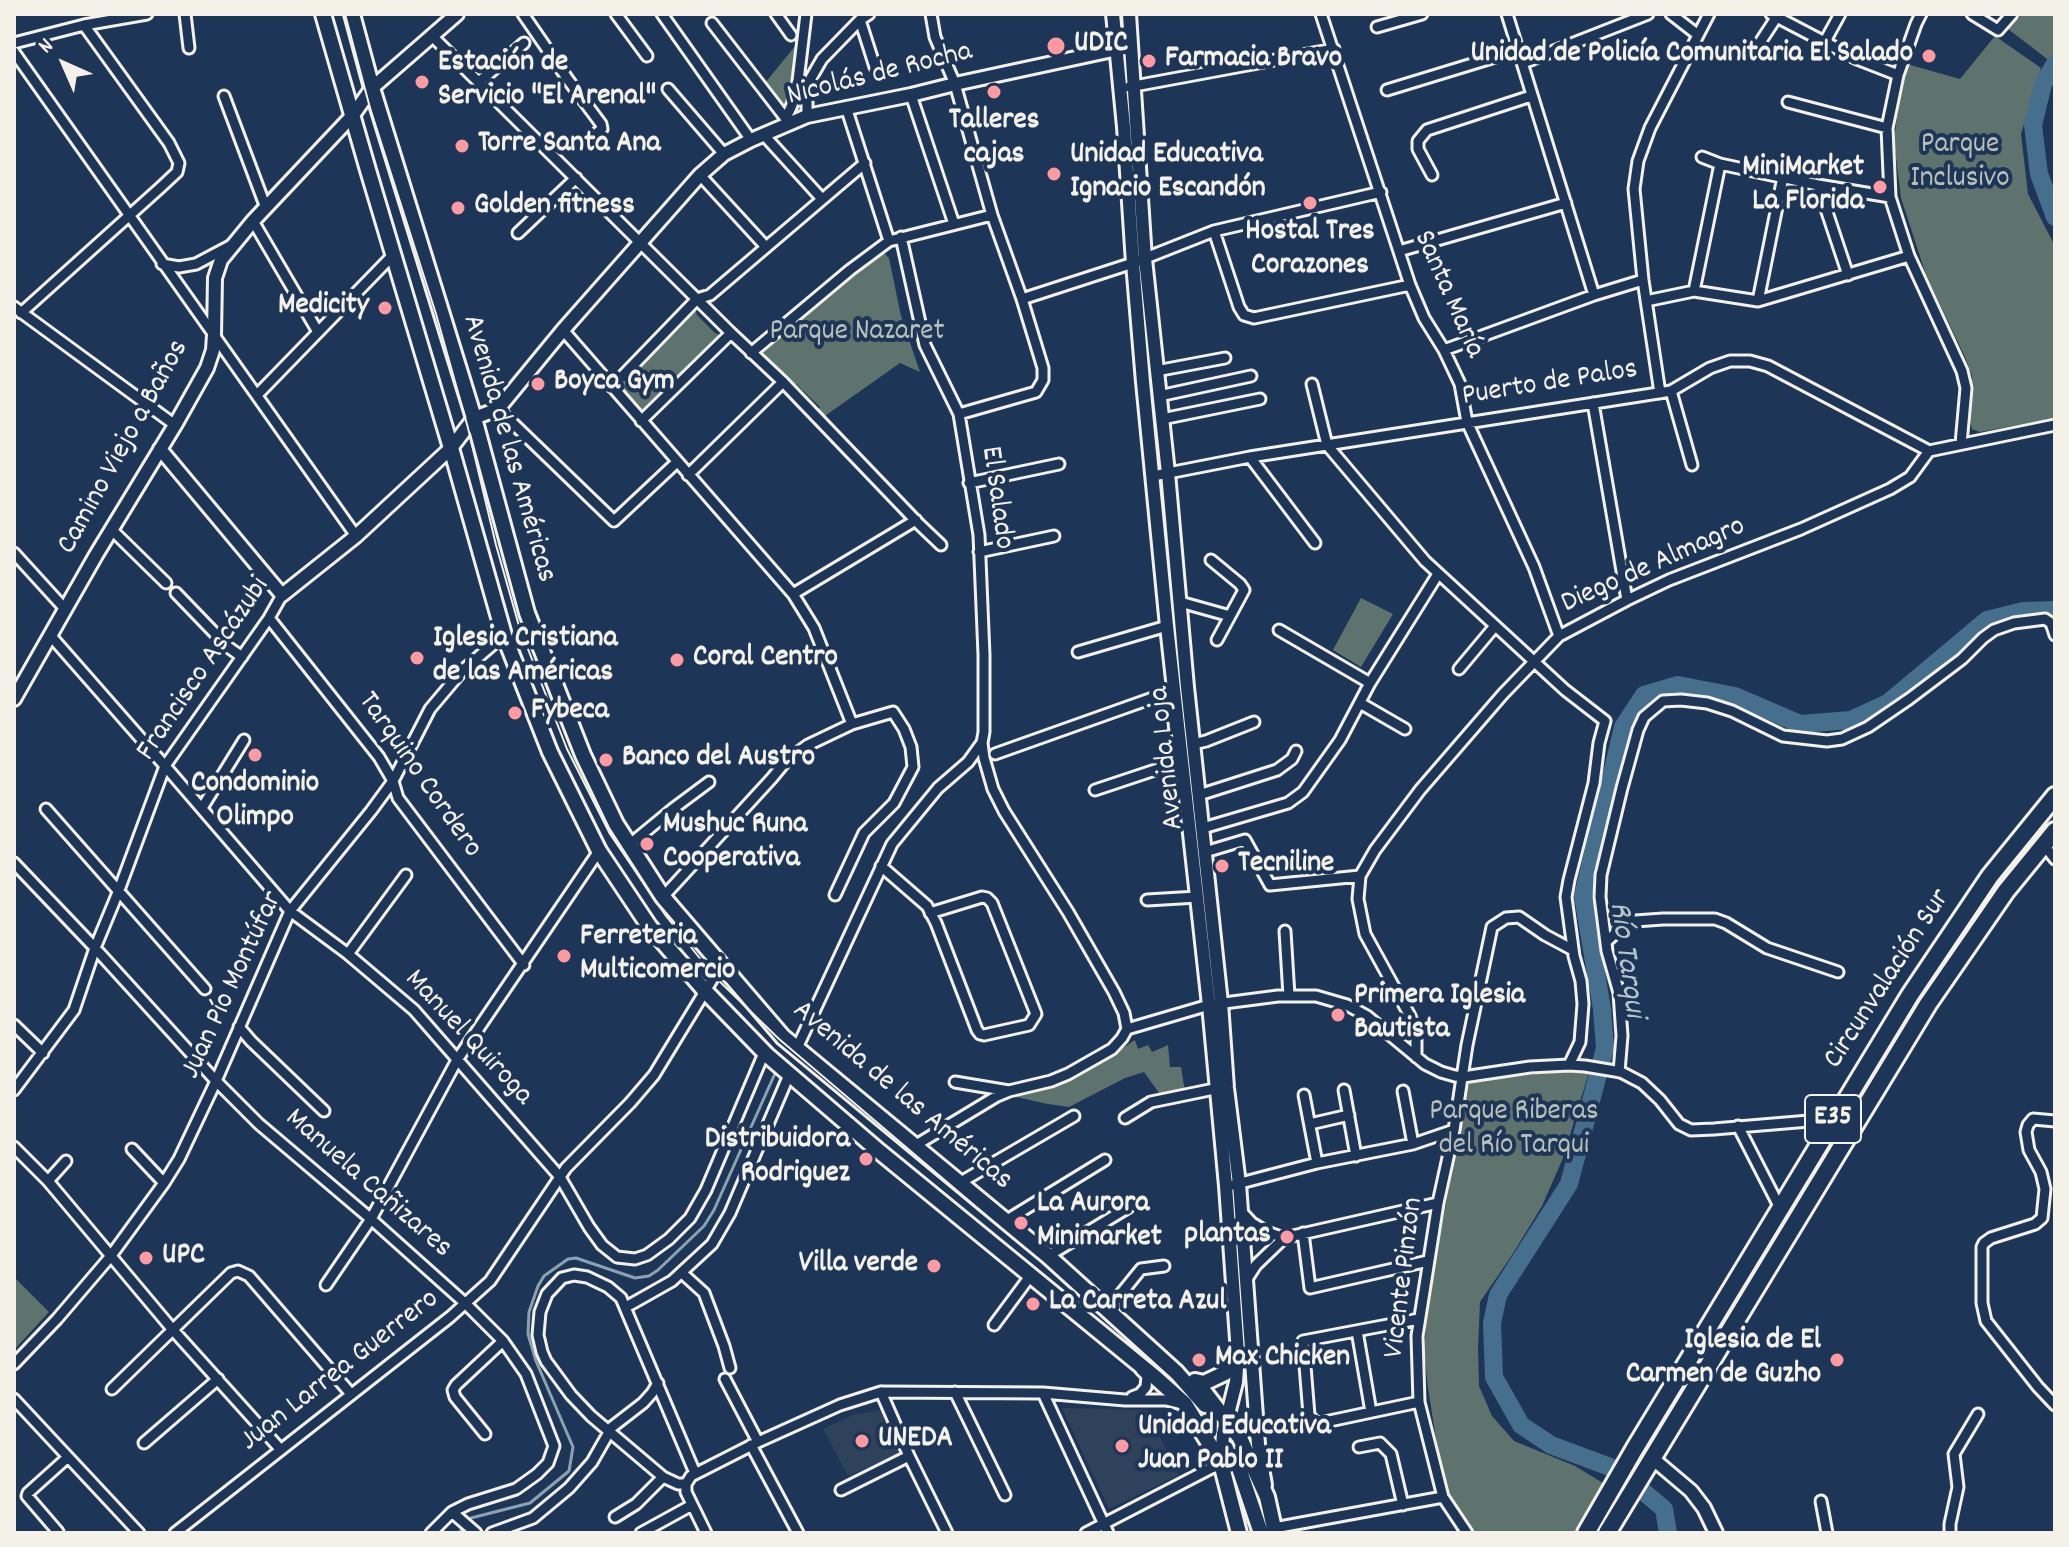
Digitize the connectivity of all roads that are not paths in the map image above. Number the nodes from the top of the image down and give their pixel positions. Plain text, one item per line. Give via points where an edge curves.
1 (147, 14) edge
2 (185, 14) edge
3 (323, 14) edge
4 (352, 14) edge
5 (457, 14) edge
6 (523, 14) edge
7 (616, 14) edge
8 (662, 14) edge
9 (776, 14) edge
10 (806, 14) edge
11 (931, 14) edge
12 (1114, 14) edge
13 (1129, 14) edge
14 (1321, 14) edge
15 (1422, 14) edge
16 (1507, 14) edge
17 (1648, 14) edge
18 (1671, 14) edge
19 (1709, 14) edge
20 (1840, 14) edge
21 (1921, 14) edge
22 (1972, 14) edge
23 (2012, 14) edge
24 (1772, 15) edge
25 (127, 16) edge
26 (864, 17) edge
27 (712, 23) dead end
28 (84, 25) junction
29 (1377, 27) dead end
30 (431, 35) junction
31 (791, 35) dead end
32 (1698, 35) junction
33 (14, 43) edge
34 (524, 43) dead end
35 (1824, 43) junction
36 (1131, 46) junction
37 (1757, 47) dead end
38 (189, 48) dead end
39 (1334, 49) junction
40 (1116, 50) junction
41 (1518, 50) junction
42 (14, 52) edge
43 (647, 56) dead end
44 (1523, 63) junction
45 (875, 67) dead end
46 (1898, 75) junction
47 (479, 82) junction
48 (955, 84) junction
49 (372, 88) junction
50 (1127, 88) junction
51 (668, 89) dead end
52 (1387, 90) dead end
53 (911, 95) junction
54 (224, 96) dead end
55 (1531, 96) junction
56 (1788, 102) dead end
57 (846, 107) junction
58 (353, 115) junction
59 (807, 116) junction
60 (788, 121) junction
61 (1887, 128) junction
62 (757, 137) junction
63 (588, 140) dead end
64 (724, 154) junction
65 (1702, 157) dead end
66 (865, 163) junction
67 (1720, 164) junction
68 (700, 175) junction
69 (1432, 175) dead end
70 (1783, 177) junction
71 (576, 178) junction
72 (1818, 185) junction
73 (1381, 192) junction
74 (1890, 197) junction
75 (822, 199) junction
76 (1566, 203) junction
77 (266, 208) junction
78 (130, 215) junction
79 (992, 215) junction
80 (253, 221) junction
81 (954, 224) junction
82 (1214, 231) junction
83 (518, 233) dead end
84 (901, 237) junction
85 (889, 241) junction
86 (641, 242) junction
87 (233, 244) junction
88 (766, 247) junction
89 (1399, 251) junction
90 (394, 254) junction
91 (1909, 256) junction
92 (1139, 261) junction
93 (162, 264) junction
94 (1848, 275) junction
95 (1643, 280) junction
96 (1410, 285) junction
97 (1694, 291) junction
98 (1594, 295) junction
99 (697, 299) junction
100 (1022, 299) junction
101 (1646, 301) junction
102 (1758, 301) junction
103 (18, 310) edge
104 (563, 330) junction
105 (318, 332) junction
106 (731, 333) junction
107 (214, 335) junction
108 (1444, 350) junction
109 (751, 353) junction
110 (1225, 358) dead end
111 (1156, 371) junction
112 (1251, 376) dead end
113 (783, 382) junction
114 (1312, 384) dead end
115 (612, 387) junction
116 (1671, 391) junction
117 (1660, 393) junction
118 (257, 395) junction
119 (1159, 396) junction
120 (1260, 399) dead end
121 (1593, 403) junction
122 (498, 409) junction
123 (959, 414) junction
124 (474, 418) junction
125 (1162, 419) junction
126 (641, 421) junction
127 (1467, 422) junction
128 (175, 425) junction
129 (2055, 425) edge
130 (1961, 444) junction
131 (1327, 445) junction
132 (451, 448) junction
133 (160, 449) junction
134 (1929, 451) junction
135 (1250, 457) junction
136 (677, 462) junction
137 (1059, 464) dead end
138 (1692, 465) dead end
139 (1168, 473) junction
140 (688, 475) junction
141 (1153, 476) junction
142 (969, 483) junction
143 (916, 520) junction
144 (111, 529) junction
145 (356, 536) junction
146 (1054, 536) dead end
147 (1315, 543) dead end
148 (941, 545) dead end
149 (979, 552) junction
150 (14, 553) edge
151 (1211, 560) dead end
152 (1438, 574) junction
153 (166, 583) dead end
154 (176, 593) dead end
155 (793, 594) junction
156 (282, 595) junction
157 (1627, 600) junction
158 (1180, 602) junction
159 (65, 609) junction
160 (1230, 616) junction
161 (269, 618) junction
162 (1167, 626) junction
163 (1495, 626) junction
164 (1279, 630) dead end
165 (50, 635) junction
166 (504, 635) junction
167 (2055, 635) edge
168 (1559, 636) junction
169 (1217, 640) dead end
170 (1078, 652) dead end
171 (242, 657) junction
172 (1535, 661) junction
173 (1459, 669) dead end
174 (1370, 683) junction
175 (1175, 690) junction
176 (14, 699) edge
177 (1360, 703) junction
178 (1254, 722) dead end
179 (852, 724) junction
180 (1405, 729) dead end
181 (244, 740) dead end
182 (982, 743) junction
183 (1193, 744) junction
184 (1296, 751) dead end
185 (995, 754) dead end
186 (1182, 761) junction
187 (165, 766) junction
188 (393, 781) junction
189 (709, 782) dead end
190 (1095, 790) dead end
191 (1199, 795) junction
192 (2055, 796) edge
193 (202, 808) junction
194 (46, 809) dead end
195 (1203, 828) junction
196 (2055, 831) edge
197 (629, 845) junction
198 (2044, 845) junction
199 (599, 851) junction
200 (1205, 852) junction
201 (2055, 859) edge
202 (14, 863) edge
203 (881, 866) junction
204 (406, 875) dead end
205 (1360, 876) junction
206 (119, 890) junction
207 (835, 895) dead end
208 (663, 897) junction
209 (1197, 897) junction
210 (1147, 900) dead end
211 (290, 911) junction
212 (930, 913) junction
213 (1285, 931) dead end
214 (1606, 942) junction
215 (95, 948) junction
216 (1573, 950) junction
217 (348, 954) junction
218 (524, 965) junction
219 (721, 965) junction
220 (1838, 972) dead end
221 (205, 989) dead end
222 (706, 992) junction
223 (1289, 996) junction
224 (1215, 1004) junction
225 (14, 1025) edge
226 (239, 1027) junction
227 (1127, 1029) junction
228 (795, 1047) junction
229 (43, 1053) junction
230 (766, 1054) junction
231 (1416, 1057) junction
232 (457, 1060) junction
233 (1569, 1065) junction
234 (1619, 1072) junction
235 (787, 1073) junction
236 (1463, 1077) junction
237 (216, 1081) junction
238 (955, 1082) dead end
239 (1221, 1088) junction
240 (14, 1090) edge
241 (1344, 1090) dead end
242 (1009, 1091) junction
243 (1403, 1091) dead end
244 (1304, 1095) dead end
245 (324, 1111) dead end
246 (1349, 1115) junction
247 (1074, 1116) dead end
248 (1125, 1118) dead end
249 (1833, 1119) junction
250 (2055, 1121) edge
251 (1310, 1124) junction
252 (1738, 1126) junction
253 (1454, 1130) junction
254 (1413, 1144) junction
255 (916, 1145) junction
256 (14, 1147) edge
257 (132, 1149) dead end
258 (1356, 1156) junction
259 (1105, 1160) dead end
260 (66, 1161) dead end
261 (1317, 1163) junction
262 (560, 1177) junction
263 (48, 1181) junction
264 (961, 1182) junction
265 (164, 1183) junction
266 (1232, 1185) junction
267 (1438, 1203) junction
268 (1129, 1207) dead end
269 (1780, 1208) junction
270 (1241, 1211) junction
271 (371, 1219) junction
272 (1007, 1220) junction
273 (1303, 1233) junction
274 (1284, 1238) junction
275 (1005, 1253) junction
276 (1048, 1256) junction
277 (110, 1257) junction
278 (1428, 1261) junction
279 (1164, 1266) dead end
280 (682, 1273) junction
281 (1031, 1275) junction
282 (1070, 1276) junction
283 (1247, 1279) junction
284 (326, 1285) dead end
285 (1310, 1288) junction
286 (1313, 1299) dead end
287 (466, 1304) junction
288 (1111, 1306) junction
289 (626, 1307) junction
290 (1419, 1319) junction
291 (994, 1325) dead end
292 (173, 1330) junction
293 (1357, 1331) junction
294 (503, 1341) junction
295 (1238, 1353) junction
296 (1127, 1354) junction
297 (14, 1364) edge
298 (730, 1368) dead end
299 (218, 1379) junction
300 (725, 1379) dead end
301 (1195, 1381) junction
302 (658, 1383) junction
303 (112, 1389) dead end
304 (881, 1392) junction
305 (955, 1392) junction
306 (1043, 1393) junction
307 (351, 1394) junction
308 (14, 1399) edge
309 (1125, 1400) junction
310 (1419, 1402) junction
311 (2055, 1405) edge
312 (1197, 1406) junction
313 (1371, 1412) junction
314 (1978, 1414) dead end
315 (1226, 1419) junction
316 (609, 1431) junction
317 (485, 1434) dead end
318 (144, 1443) dead end
319 (754, 1443) junction
320 (1359, 1447) dead end
321 (281, 1450) junction
322 (909, 1456) junction
323 (68, 1457) junction
324 (1650, 1462) junction
325 (1221, 1463) junction
326 (1239, 1468) tunnel mouth
327 (695, 1473) junction
328 (663, 1477) junction
329 (686, 1484) junction
330 (841, 1490) dead end
331 (1005, 1495) dead end
332 (1267, 1497) junction
333 (1443, 1497) junction
334 (1821, 1501) dead end
335 (692, 1505) junction
336 (1403, 1505) junction
337 (452, 1512) junction
338 (615, 1517) dead end
339 (515, 1529) edge
340 (1106, 1529) edge
341 (1270, 1531) edge
342 (58, 1532) edge
343 (139, 1533) edge
344 (175, 1533) edge
345 (431, 1533) edge
346 (476, 1533) edge
347 (492, 1533) edge
348 (641, 1533) edge
349 (706, 1533) edge
350 (798, 1533) edge
351 (947, 1533) edge
352 (1086, 1533) edge
353 (1239, 1533) edge
354 (1467, 1533) edge
355 (1586, 1533) edge
356 (1607, 1533) edge
357 (1716, 1533) edge
358 (1827, 1533) edge
359 (1950, 1533) edge

1 - 25 street
2 - 38 street
3 - 58 main road, Avenida de las Américas
4 - 49 main road, Avenida de las Américas
5 - 30 main road, Camino Viejo a Baños
6 - 63 street via 601,124
7 - 43 street
8 - 62 street
9 - 31 street
10 - 60 street
11 - 48 street, El Salado
12 - 40 main road, Avenida Loja
13 - 36 main road, Avenida Loja
14 - 39 street, Santa María
15 - 29 street
16 - 41 street
17 - 44 street
18 - 32 street
19 - 32 street
20 - 35 street
21 - 46 street
22 - 23 street via 1998,30
24 - 35 street
24 - 37 street
25 - 28 street
26 - 45 street
26 - 59 street via 822,59 811,78
27 - 60 street
28 - 33 street
28 - 78 street via 179,163 177,172
30 - 47 street
30 - 49 main road, Camino Viejo a Baños
32 - 95 street via 1638,161 1634,189
34 - 47 street
35 - 46 street
36 - 40 main road, Nicolás de Rocha
36 - 50 main road, Avenida Loja
39 - 50 street
39 - 73 street, Santa María
40 - 48 main road, Nicolás de Rocha
40 - 50 main road, Avenida Loja
41 - 44 street
41 - 52 street
42 - 78 street
44 - 55 street
46 - 61 street
47 - 71 street
48 - 53 main road, Nicolás de Rocha
48 - 79 street, El Salado
49 - 58 main road, Camino Viejo a Baños
49 - 124 main road, Avenida de las Américas
50 - 92 main road, Avenida Loja
51 - 64 street
53 - 57 main road, Nicolás de Rocha
53 - 81 street
54 - 77 street
55 - 69 street via 1427,130 1418,149
55 - 76 street
56 - 61 street
57 - 59 main road, Nicolás de Rocha
57 - 66 street
58 - 77 main road, Camino Viejo a Baños
58 - 90 main road, Avenida de las Américas
59 - 60 main road, Nicolás de Rocha
60 - 62 main road, Nicolás de Rocha
61 - 74 street
62 - 64 main road, Nicolás de Rocha
62 - 75 street
64 - 68 main road, Nicolás de Rocha
65 - 67 street
66 - 75 street
66 - 85 street
67 - 70 street
67 - 97 street
68 - 86 main road, Nicolás de Rocha
68 - 88 street
70 - 72 street
70 - 102 street
71 - 83 street
71 - 86 street
72 - 74 street
72 - 94 street
73 - 82 street
73 - 89 street, Santa María
74 - 91 street
75 - 88 street
76 - 89 street
76 - 98 street
77 - 80 main road, Camino Viejo a Baños
78 - 93 street
78 - 103 street
79 - 81 street
79 - 100 street, El Salado
80 - 87 main road, Camino Viejo a Baños
80 - 105 street
81 - 84 street
82 - 92 street
82 - 96 street via 1239,307 1254,318
84 - 85 street
84 - 123 street via 925,345
85 - 109 street
86 - 99 street
86 - 104 main road, Nicolás de Rocha
87 - 93 street via 196,264
87 - 107 main road, Camino Viejo a Baños via 215,278
88 - 99 street via 710,295
89 - 96 street, Santa María
90 - 105 street
90 - 132 main road, Avenida de las Américas
91 - 94 street
91 - 130 street via 1962,371 1966,388
92 - 100 street
92 - 111 main road, Avenida Loja
92 - 141 main road, Avenida Loja
93 - 107 street
94 - 102 street
95 - 98 street
95 - 101 street
96 - 108 street, Santa María
97 - 101 street
97 - 102 street
98 - 108 street
99 - 106 street
99 - 115 street
100 - 123 street, El Salado via 1043,380 1036,392
101 - 117 street
103 - 128 street
104 - 115 street
104 - 122 main road, Nicolás de Rocha
105 - 118 street
106 - 109 street
106 - 126 street
107 - 118 street
107 - 128 main road, Camino Viejo a Baños via 207,368
108 - 127 street, Santa María via 1460,384
109 - 113 street
110 - 111 street
111 - 119 main road, Avenida Loja
112 - 119 street
113 - 140 street
113 - 143 street
114 - 131 street
115 - 126 street
116 - 117 street, Puerto de Palos
116 - 134 street, Puerto de Palos via 1710,368 1750,361
116 - 138 street
117 - 121 street, Puerto de Palos
118 - 145 street
119 - 125 main road, Avenida Loja
120 - 125 street
121 - 127 street, Puerto de Palos
121 - 157 street
122 - 124 main road, Nicolás de Rocha
122 - 136 street via 614,521
123 - 142 street, El Salado
124 - 132 main road, Francisco Ascázubi
124 - 197 main road, Avenida de las Américas via 527,613 583,755
125 - 139 main road, Avenida Loja
126 - 136 street
127 - 131 street, Puerto de Palos
127 - 168 street, Santa María via 1534,567
128 - 133 main road, Camino Viejo a Baños
129 - 130 street
130 - 134 street
131 - 135 street, Puerto de Palos
131 - 152 street
132 - 145 main road, Francisco Ascázubi
132 - 166 main road, Avenida de las Américas
133 - 144 main road, Camino Viejo a Baños
133 - 156 main road
134 - 157 street, Diego de Almagro via 1910,477 1890,489
135 - 139 street, Puerto de Palos
135 - 147 street
136 - 140 street
137 - 142 street
139 - 141 street, Puerto de Palos
139 - 158 main road, Avenida Loja
140 - 155 street
141 - 162 main road, Avenida Loja
142 - 149 street, El Salado
143 - 148 street
143 - 155 street
144 - 153 street
144 - 159 main road, Camino Viejo a Baños
145 - 156 main road, Francisco Ascázubi
146 - 149 street
149 - 182 street, El Salado
150 - 159 street
151 - 160 street via 1244,590
152 - 163 street
152 - 174 street
154 - 171 street
155 - 179 street via 814,628
156 - 161 street, Francisco Ascázubi
157 - 168 street, Diego de Almagro
158 - 160 street
158 - 183 main road, Avenida Loja
159 - 165 main road, Camino Viejo a Baños
160 - 169 street
161 - 171 street, Francisco Ascázubi
161 - 188 street, Tarquino Cordero
162 - 170 street
162 - 175 main road, Avenida Loja
163 - 172 street
163 - 173 street
164 - 174 street
165 - 176 main road, Camino Viejo a Baños
165 - 187 street, Manuel Quiroga
166 - 188 street, Juan Pío Montúfar via 462,671 430,709
166 - 199 main road, Avenida de las Américas via 550,752
167 - 214 street via 2045,619 1994,630 1909,699 1842,739 1783,736 1707,703 1663,701 1638,730 1618,802 1601,875
168 - 172 street, Diego de Almagro
171 - 187 street, Francisco Ascázubi
172 - 205 street, Diego de Almagro via 1420,790
172 - 216 street via 1605,721 1566,897
174 - 177 street
175 - 185 street
175 - 186 main road, Avenida Loja
177 - 180 street
177 - 195 street via 1303,792 1288,803
178 - 183 street
179 - 207 street via 893,712 907,738 913,767 894,803 864,833
179 - 208 street via 786,761
181 - 193 street
182 - 203 street via 892,844
182 - 227 street, El Salado via 998,799 1106,979
183 - 191 main road, Avenida Loja
184 - 191 street via 1277,770
186 - 190 street
186 - 209 main road, Avenida Loja
187 - 193 street, Manuel Quiroga
187 - 206 street, Francisco Ascázubi
188 - 211 street, Juan Pío Montúfar
188 - 218 street, Tarquino Cordero via 398,798
189 - 197 street
191 - 195 main road, Avenida Loja
192 - 249 highway, Circunvalación Sur / E35 via 1983,887
193 - 211 street, Manuel Quiroga
194 - 206 street
195 - 200 main road, Avenida Loja
196 - 198 highway, Circunvalación Sur / E35
197 - 208 main road, Avenida de las Américas
198 - 201 street
198 - 324 highway, Circunvalación Sur / E35 via 1928,1004
199 - 218 street
199 - 222 main road, Avenida de las Américas via 649,926
200 - 205 street via 1245,840 1270,885
200 - 224 main road, Avenida Loja
202 - 215 street, Manuela Cañizares
203 - 212 street
203 - 228 street
204 - 217 street
205 - 231 street via 1365,934 1410,1016
206 - 215 street, Francisco Ascázubi
206 - 221 street
208 - 219 main road, Avenida de las Américas
209 - 210 street
209 - 224 main road, Avenida Loja
211 - 217 street, Manuel Quiroga
211 - 226 street, Juan Pío Montúfar
212 - 212 street via 977,1030 984,1035 1029,1025 1036,1014 992,903 982,897
213 - 223 street
214 - 220 street via 1635,921 1715,919 1767,948
214 - 234 street via 1619,993
215 - 229 street, Francisco Ascázubi via 74,1010
215 - 237 street, Manuela Cañizares
216 - 233 street via 1583,1004 1580,1042
216 - 236 street, Vicente Pinzón via 1519,917 1492,927
217 - 232 street, Manuel Quiroga via 414,1010
218 - 232 street
219 - 222 street, Juan Larrea Guerrero
219 - 228 main road, Avenida de las Américas
222 - 230 main road, Avenida de las Américas
222 - 262 street, Juan Larrea Guerrero via 648,1083
223 - 224 street
223 - 231 street via 1316,996 1347,1005
224 - 227 street
224 - 239 main road, Avenida Loja
225 - 229 street
226 - 237 street, Juan Pío Montúfar
226 - 245 street
227 - 242 street via 1112,1049 1068,1074
228 - 255 main road, Avenida de las Américas
229 - 240 street, Francisco Ascázubi
230 - 235 main road, Avenida de las Américas
230 - 262 street, Manuel Quiroga via 700,1200 684,1224 654,1250 635,1259 612,1254
231 - 236 street via 1441,1072
232 - 262 street, Manuel Quiroga
232 - 271 street
233 - 234 street
233 - 236 street
234 - 252 street via 1642,1083 1691,1130
235 - 275 main road, Avenida de las Américas
235 - 280 street via 725,1225
236 - 253 street, Vicente Pinzón
237 - 265 street, Juan Pío Montúfar
237 - 271 street, Manuela Cañizares
238 - 242 street
239 - 248 street via 1151,1102
239 - 266 main road, Avenida Loja
241 - 246 street
242 - 255 street
243 - 254 street
244 - 251 street
246 - 251 street
246 - 258 street
247 - 264 street
249 - 252 street
249 - 269 highway, Circunvalación Sur / E35
250 - 311 street via 2033,1119 2026,1132 2045,1189 2042,1218 1984,1243 1982,1303 1986,1321
251 - 261 street
252 - 269 street
253 - 254 street
253 - 267 street, Vicente Pinzón
254 - 258 street
255 - 264 main road, Avenida de las Américas
256 - 263 street
257 - 265 street
258 - 261 street
259 - 272 street
260 - 263 street
261 - 266 street
262 - 287 street, Juan Larrea Guerrero via 503,1264
263 - 277 street
264 - 272 main road, Avenida de las Américas
265 - 277 street, Juan Pío Montúfar
266 - 270 main road, Avenida Loja
266 - 295 main road, Avenida Loja
267 - 273 street
267 - 278 street, Vicente Pinzón
268 - 276 street
269 - 355 highway, Circunvalación Sur / E35
270 - 274 street via 1252,1223
270 - 283 main road, Avenida Loja
271 - 284 street
271 - 287 street, Manuela Cañizares
272 - 276 main road, Avenida de las Américas
273 - 274 street
273 - 285 street
274 - 283 street
275 - 281 main road, Avenida de las Américas
275 - 312 main road, Avenida de las Américas via 1095,1316
276 - 282 main road, Avenida de las Américas
277 - 292 street
277 - 297 street, Juan Pío Montúfar
278 - 285 street
278 - 290 street, Vicente Pinzón
279 - 288 street via 1141,1269
280 - 289 street
280 - 298 street via 704,1293
281 - 291 street
281 - 296 main road, Avenida de las Américas
282 - 288 main road, Avenida de las Américas
282 - 312 main road, Avenida de las Américas via 1177,1373
283 - 332 main road, Avenida Loja via 1258,1444
285 - 286 street
287 - 294 street, Manuela Cañizares
287 - 307 street, Juan Larrea Guerrero
288 - 301 main road, Avenida de las Américas
289 - 302 street
289 - 316 street via 614,1291 574,1275 562,1278 547,1294 540,1312 546,1361 571,1395
290 - 293 street
290 - 310 street, Vicente Pinzón
292 - 299 street
292 - 303 street
292 - 307 street via 231,1273 243,1272
293 - 313 street
293 - 313 street via 1303,1341 1309,1415 1320,1423
294 - 317 street via 453,1390
294 - 337 street, Manuela Cañizares via 526,1374 554,1446 552,1453 537,1474 516,1489
295 - 301 main road via 1225,1373 1204,1383
295 - 315 main road, Avenida Loja
296 - 309 street via 1147,1376 1140,1394
296 - 312 main road, Avenida de las Américas
299 - 318 street
299 - 321 street
300 - 319 street
301 - 315 main road, Avenida de las Américas
302 - 316 street
302 - 327 street
304 - 305 street
304 - 319 street
304 - 322 street
305 - 306 street
305 - 331 street
306 - 309 street
306 - 340 street
307 - 321 street, Juan Larrea Guerrero
308 - 323 street
309 - 312 street
310 - 313 street
310 - 333 street, Vicente Pinzón
312 - 325 main road, Avenida de las Américas
314 - 359 street via 1954,1454 1958,1487
315 - 325 main road, Avenida Loja
315 - 332 main road, Avenida de las Américas
316 - 328 street
316 - 339 street via 569,1488
319 - 327 street
319 - 350 street
320 - 336 street via 1380,1443 1391,1454
321 - 344 street, Juan Larrea Guerrero
322 - 330 street
322 - 351 street
323 - 342 street via 27,1496
323 - 343 street
324 - 356 highway, Circunvalación Sur / E35
324 - 357 main road via 1691,1491
325 - 340 street
325 - 353 main road, Avenida de las Américas
326 - 341 main road
327 - 329 street
328 - 329 street
328 - 338 street
329 - 335 street
332 - 341 main road, Avenida de las Américas
333 - 336 street
333 - 354 street, Vicente Pinzón
334 - 358 street
335 - 348 street
335 - 349 street
336 - 341 street
337 - 345 street, Manuela Cañizares
337 - 346 street
339 - 347 street
340 - 352 street

